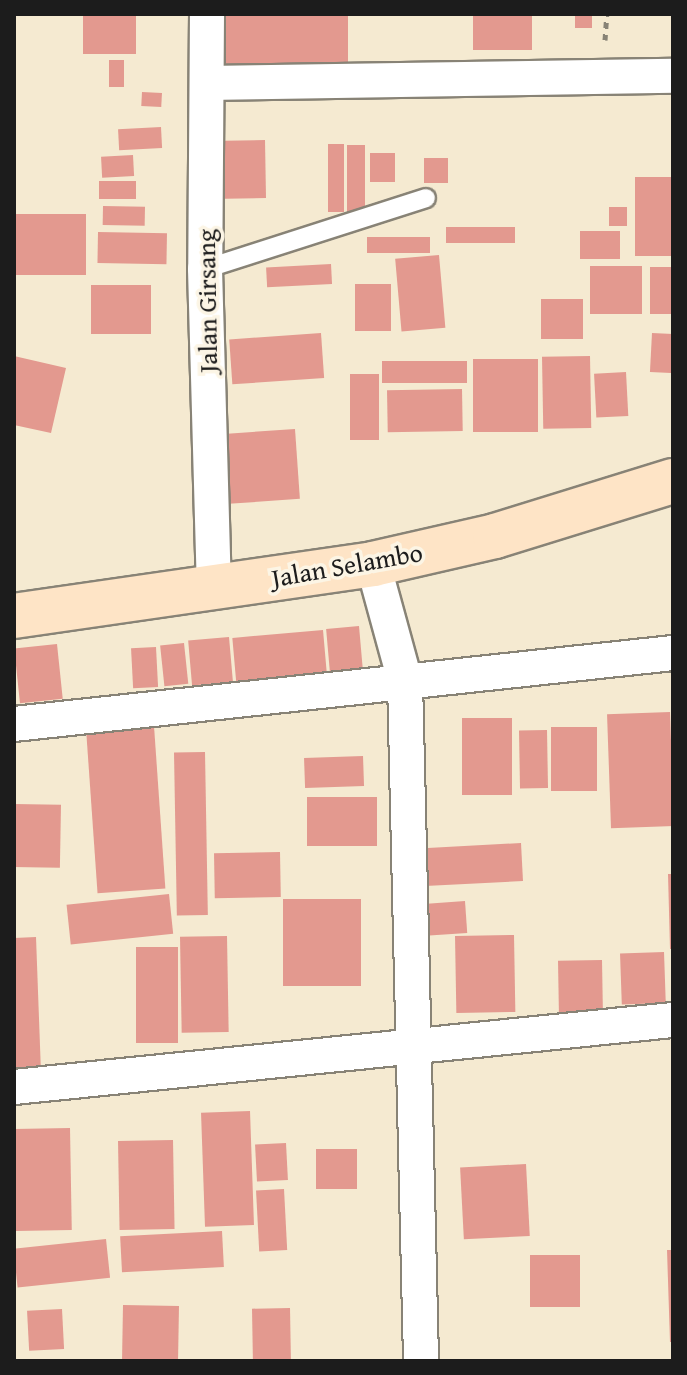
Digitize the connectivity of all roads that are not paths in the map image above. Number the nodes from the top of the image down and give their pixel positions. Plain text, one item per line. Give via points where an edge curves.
1 (207, 14) edge
2 (673, 76) edge
3 (208, 83) junction
4 (426, 198) dead end
5 (205, 269) junction
6 (673, 481) edge
7 (373, 564) junction
8 (214, 588) junction
9 (14, 616) edge
10 (673, 653) edge
11 (405, 681) junction
12 (14, 724) edge
13 (673, 1020) edge
14 (410, 1043) junction
15 (14, 1087) edge
16 (421, 1361) edge

1 - 3 street, Jalan Girsang
2 - 3 street
3 - 5 street, Jalan Girsang
4 - 5 lane
5 - 8 street, Jalan Girsang
6 - 7 street, Jalan Selambo via 495,536
7 - 8 street, Jalan Selambo
7 - 11 street
8 - 9 street, Jalan Selambo
10 - 11 street
11 - 12 street
11 - 14 street
13 - 14 street
14 - 15 street
14 - 16 street

